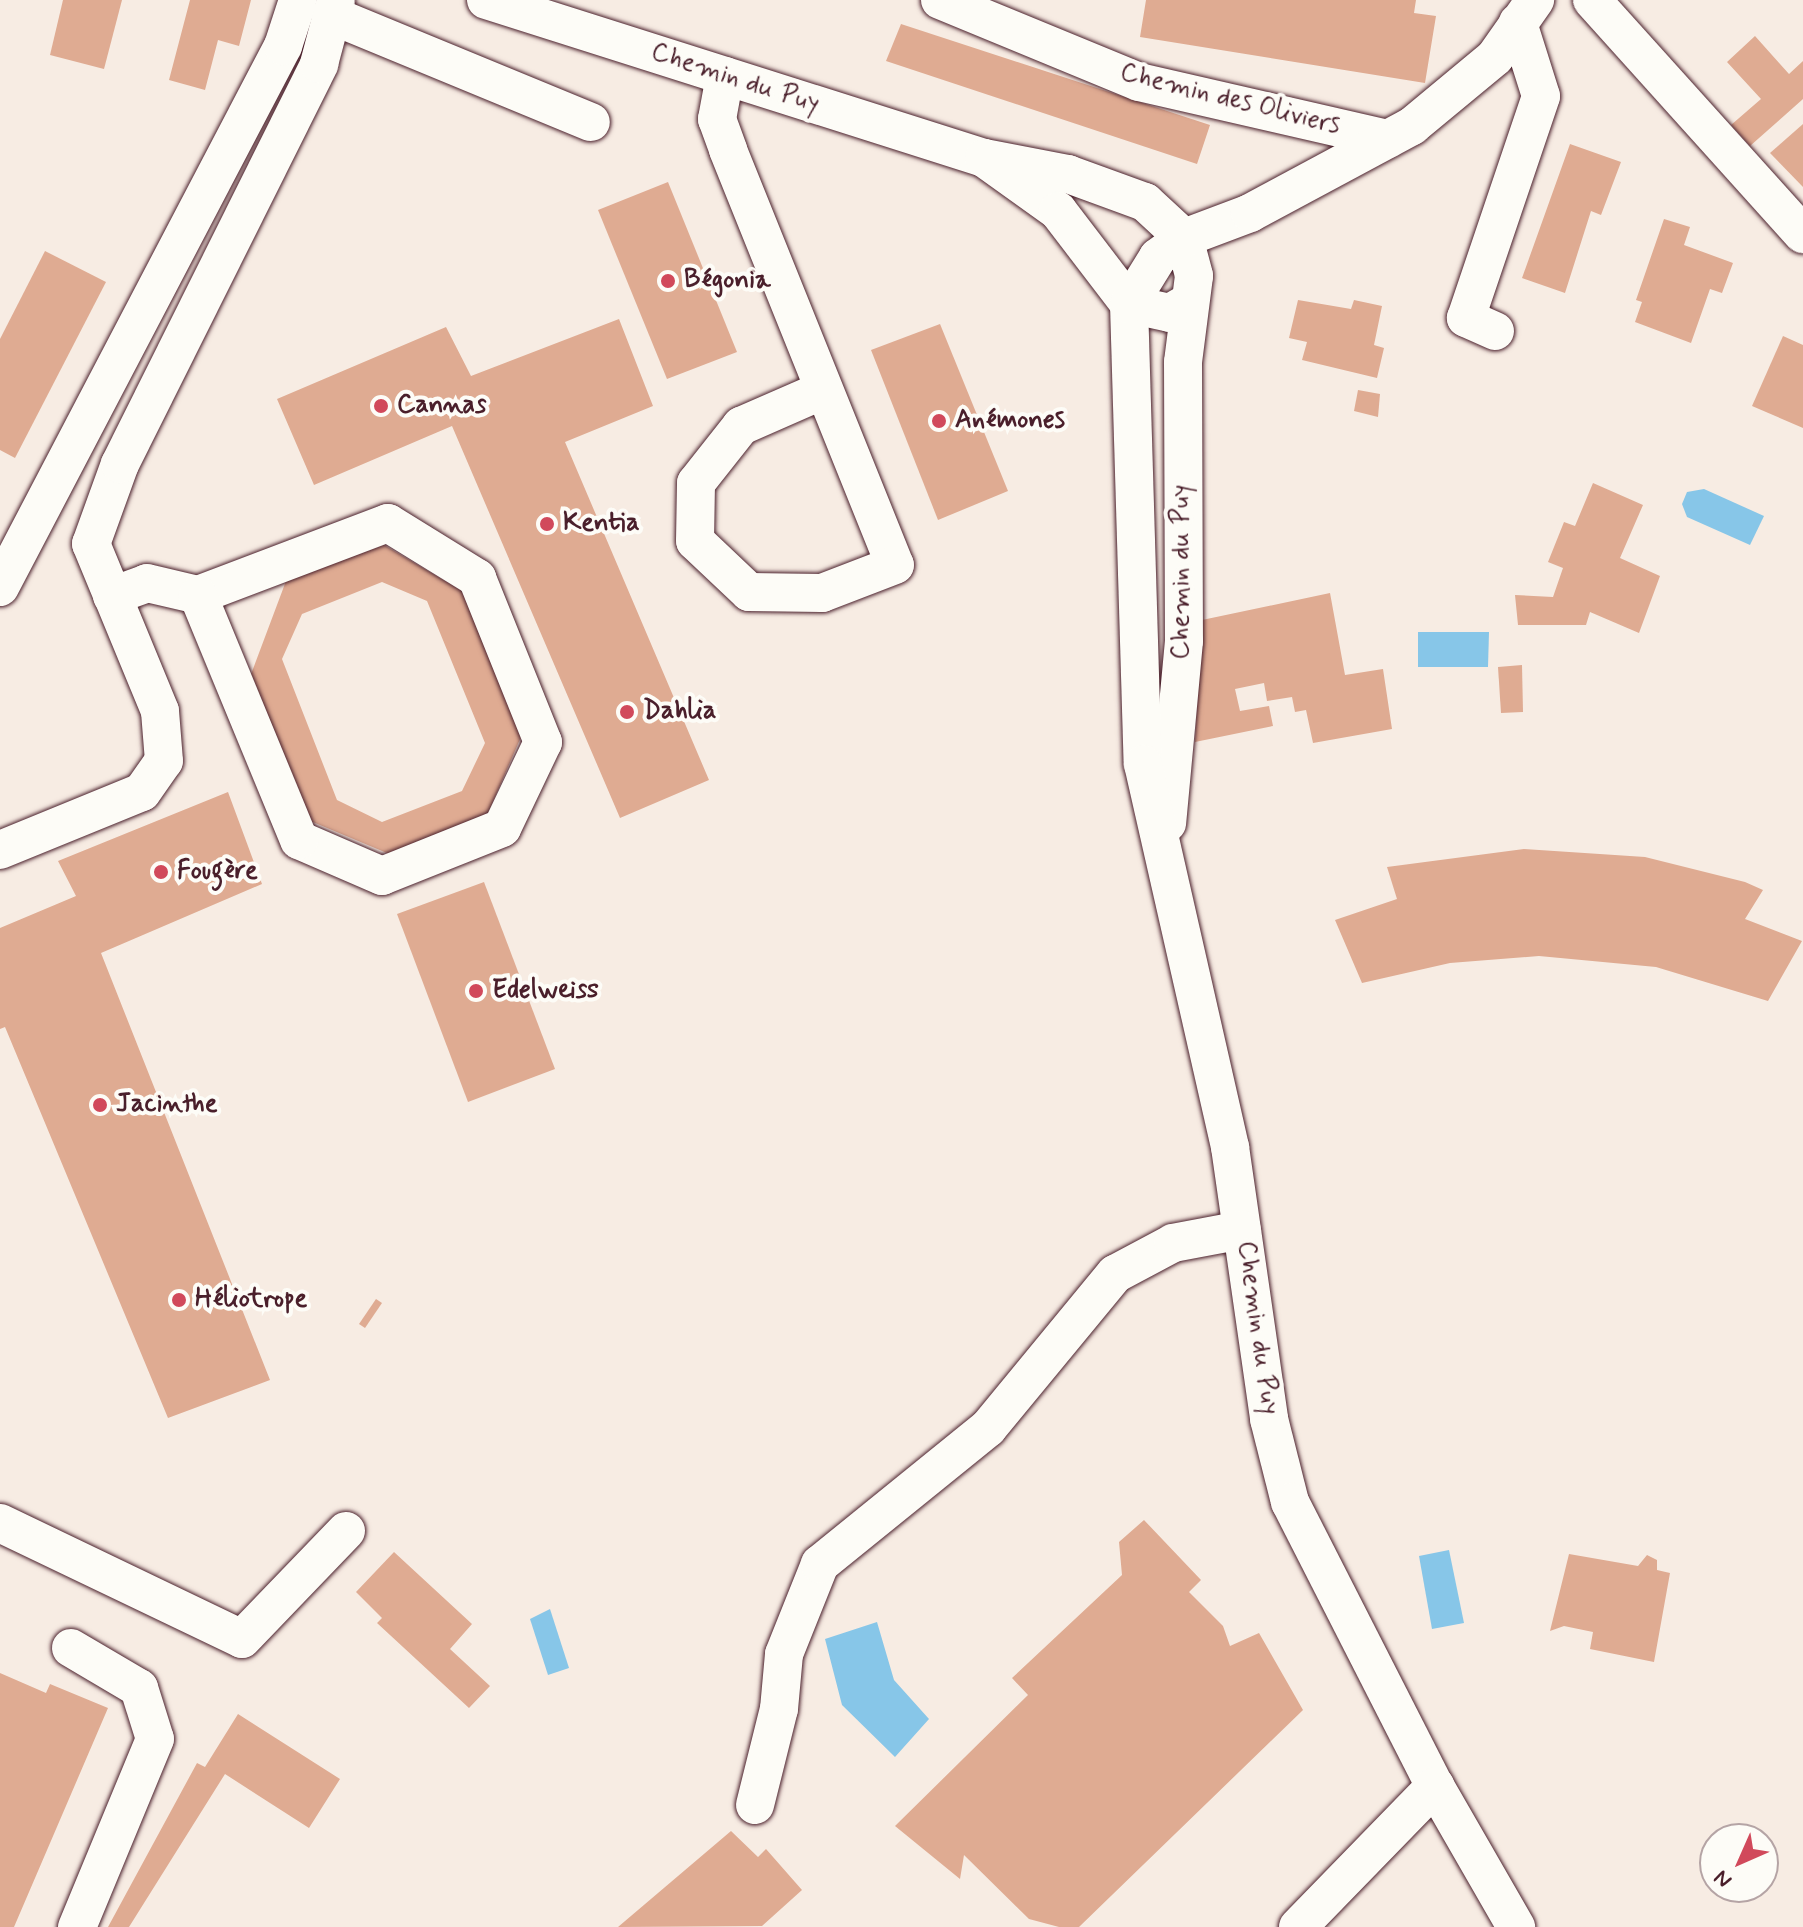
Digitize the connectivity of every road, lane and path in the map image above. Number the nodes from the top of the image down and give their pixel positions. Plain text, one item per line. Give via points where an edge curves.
1 (486, 0) edge
2 (940, 0) edge
3 (1592, 0) edge
4 (321, 5) edge
5 (1526, 12) edge
6 (725, 76) junction
7 (591, 122) dead end
8 (1388, 139) junction
9 (984, 158) junction
10 (1803, 234) edge
11 (1184, 238) junction
12 (1189, 302) junction
13 (1129, 304) junction
14 (1495, 331) dead end
15 (821, 391) junction
16 (0, 587) edge
17 (198, 595) junction
18 (112, 596) junction
19 (1165, 842) junction
20 (0, 850) edge
21 (1242, 1230) junction
22 (0, 1523) edge
23 (346, 1531) dead end
24 (71, 1648) dead end
25 (1435, 1786) junction
26 (755, 1805) dead end
27 (77, 1927) edge
28 (1298, 1927) edge
29 (1516, 1927) edge

1 - 6 street, Chemin du Puy
2 - 8 street, Chemin des Oliviers via 1139,82
3 - 10 street
4 - 7 street
4 - 16 street via 283,46
4 - 18 street via 319,64 120,464 91,544
5 - 8 street via 1495,57
5 - 14 street via 1541,96 1466,318
6 - 9 street, Chemin du Puy
6 - 15 street via 717,119
8 - 11 street via 1250,213
9 - 11 street, Chemin du Puy via 1068,174 1145,202
9 - 13 street, Chemin du Puy via 1058,211
11 - 12 street, Chemin du Puy via 1194,276
11 - 13 street via 1158,257
12 - 13 street via 1170,313
12 - 19 street, Chemin du Puy via 1183,362 1184,641
13 - 19 street, Chemin du Puy via 1143,764
15 - 15 street via 741,426 696,483 695,541 749,592 822,593 895,565
17 - 17 street via 299,840 382,876 502,828 543,742 477,578 388,523
17 - 18 street via 147,583
18 - 20 street via 160,711 164,761 142,792
19 - 21 street, Chemin du Puy via 1205,1019
21 - 25 street, Chemin du Puy via 1269,1419 1290,1502
21 - 26 street via 1173,1243 1115,1274 988,1428 820,1564 784,1654 779,1709
22 - 23 street via 242,1639
24 - 27 street via 139,1688 155,1739
25 - 28 street
25 - 29 street, Chemin du Puy

